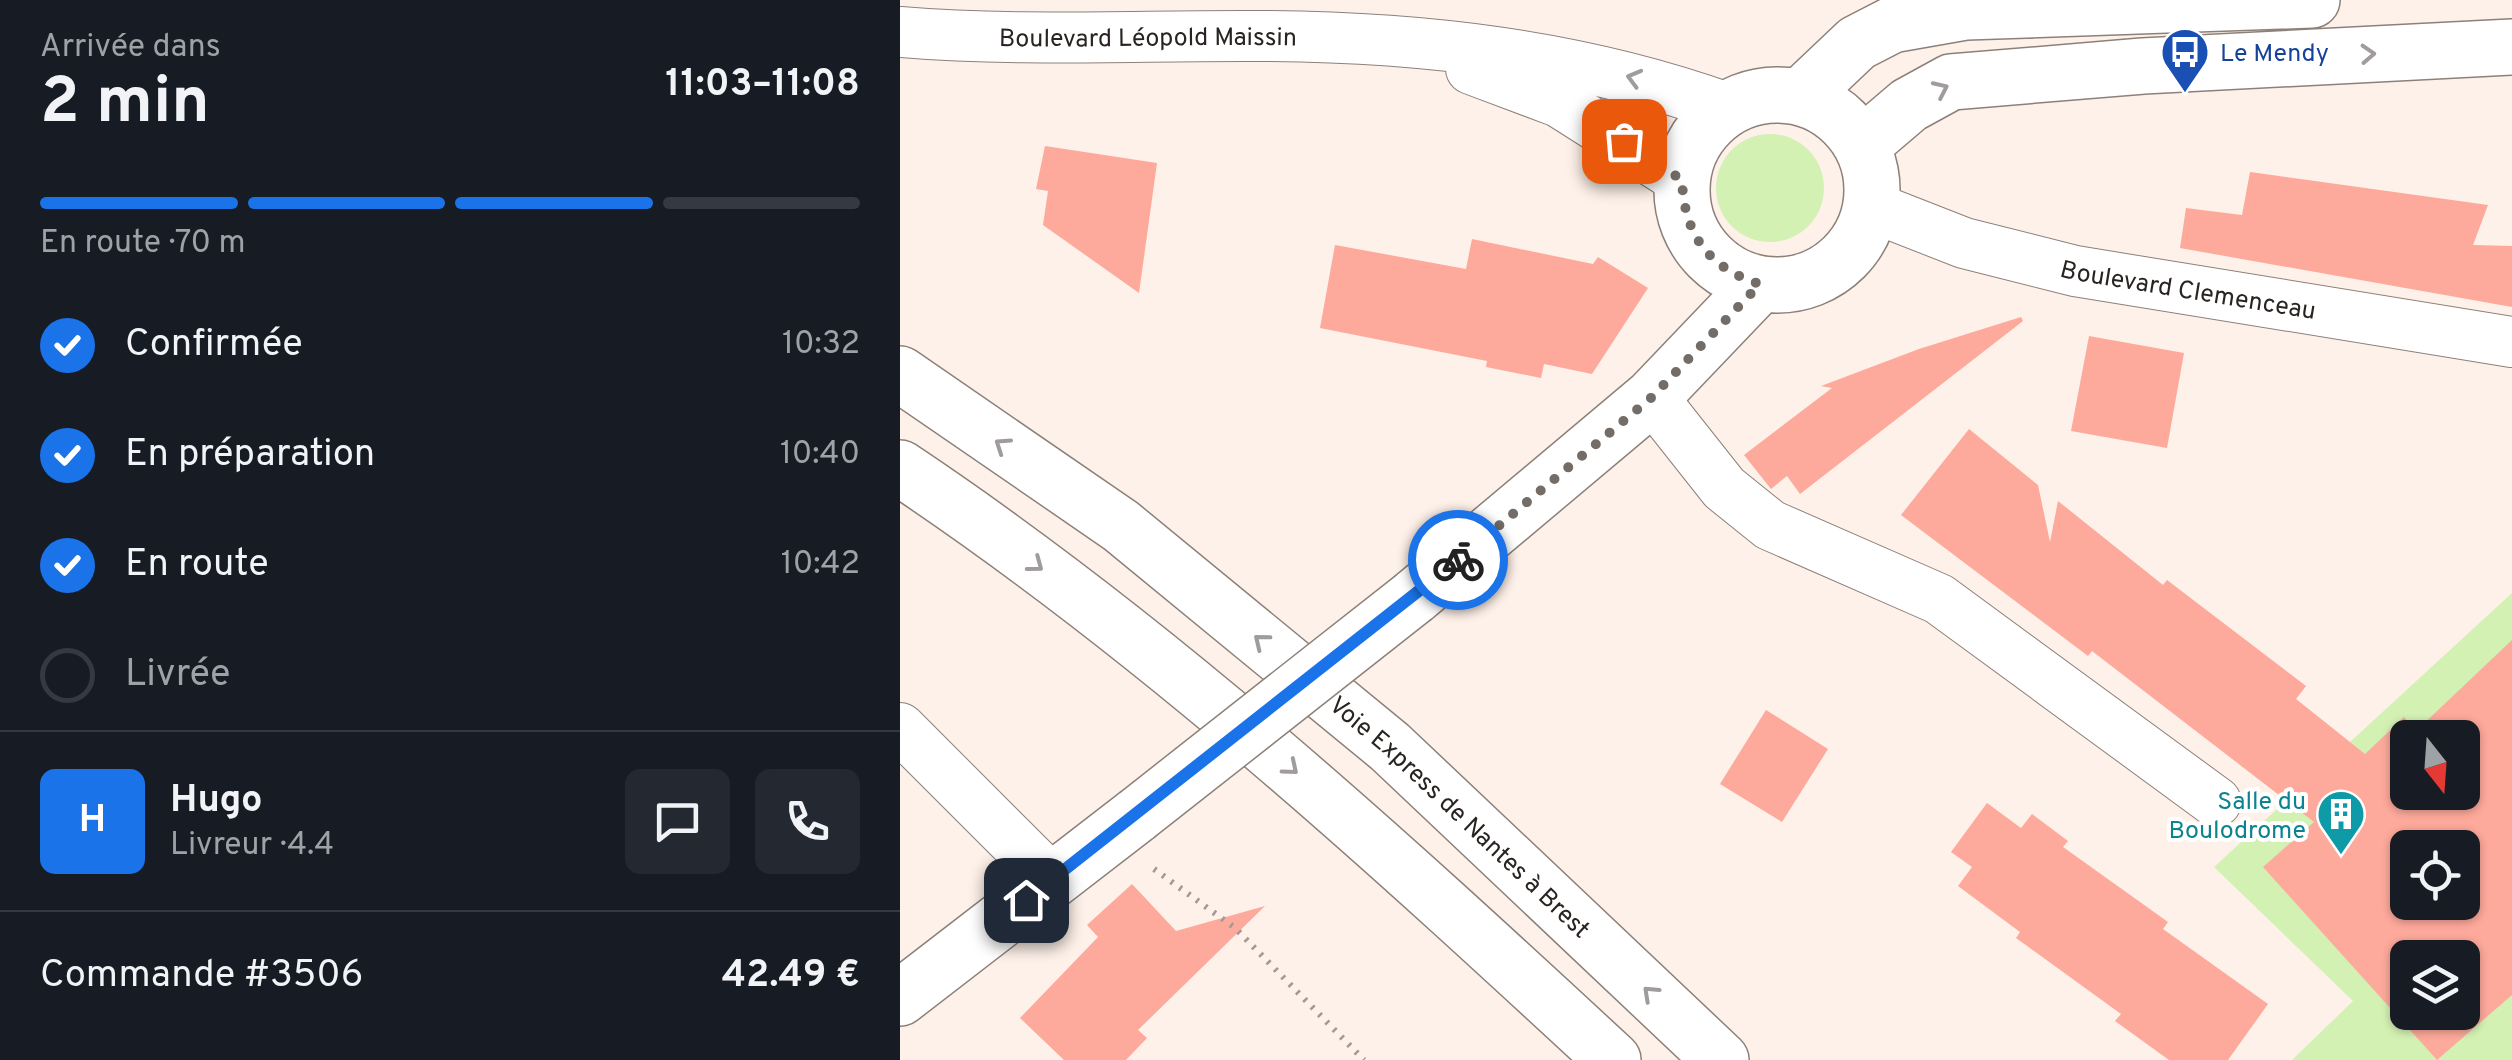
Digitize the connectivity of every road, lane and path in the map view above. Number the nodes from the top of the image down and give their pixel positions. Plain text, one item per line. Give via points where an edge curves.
1 (2312, 0) edge
2 (900, 32) edge
3 (1396, 40) junction
4 (2512, 47) edge
5 (1800, 97) junction
6 (1727, 108) junction
7 (1862, 144) junction
8 (1682, 180) junction
9 (1872, 208) junction
10 (1760, 284) junction
11 (2512, 342) edge
12 (900, 374) edge
13 (1652, 397) junction
14 (900, 468) edge
15 (900, 728) edge
16 (2216, 802) dead end
17 (1121, 828) junction
18 (1371, 835) junction
19 (1051, 879) junction
20 (900, 998) edge
21 (1364, 1060) edge
22 (1572, 1060) edge
23 (1613, 1060) edge
24 (1721, 1060) edge

1 - 5 main road via 1966,12 1892,25 1856,43
2 - 3 street, Boulevard Léopold Maissin
6 -> 3 street, Boulevard Léopold Maissin via 1593,68
3 - 8 street, Boulevard Léopold Maissin via 1558,102
7 -> 4 main road via 1950,82
5 - 6 main road via 1750,98
5 - 7 main road via 1824,106
6 - 8 main road via 1689,151
7 - 9 main road
8 - 10 main road via 1692,235 1733,276
9 - 10 main road via 1860,238 1839,263 1802,282
9 - 11 street, Boulevard Clemenceau via 1964,243 2075,271
10 - 13 main road
24 -> 12 main road, Voie Express de Nantes à Brest via 1390,747 1122,526
13 - 16 street via 1724,488 1770,525 1939,600
13 - 17 main road, bridge via 1414,597
14 -> 18 main road via 1119,627
15 - 19 street
17 - 19 main road
17 - 21 path via 1235,928
18 - 22 main road
18 - 23 main road
19 - 20 main road

